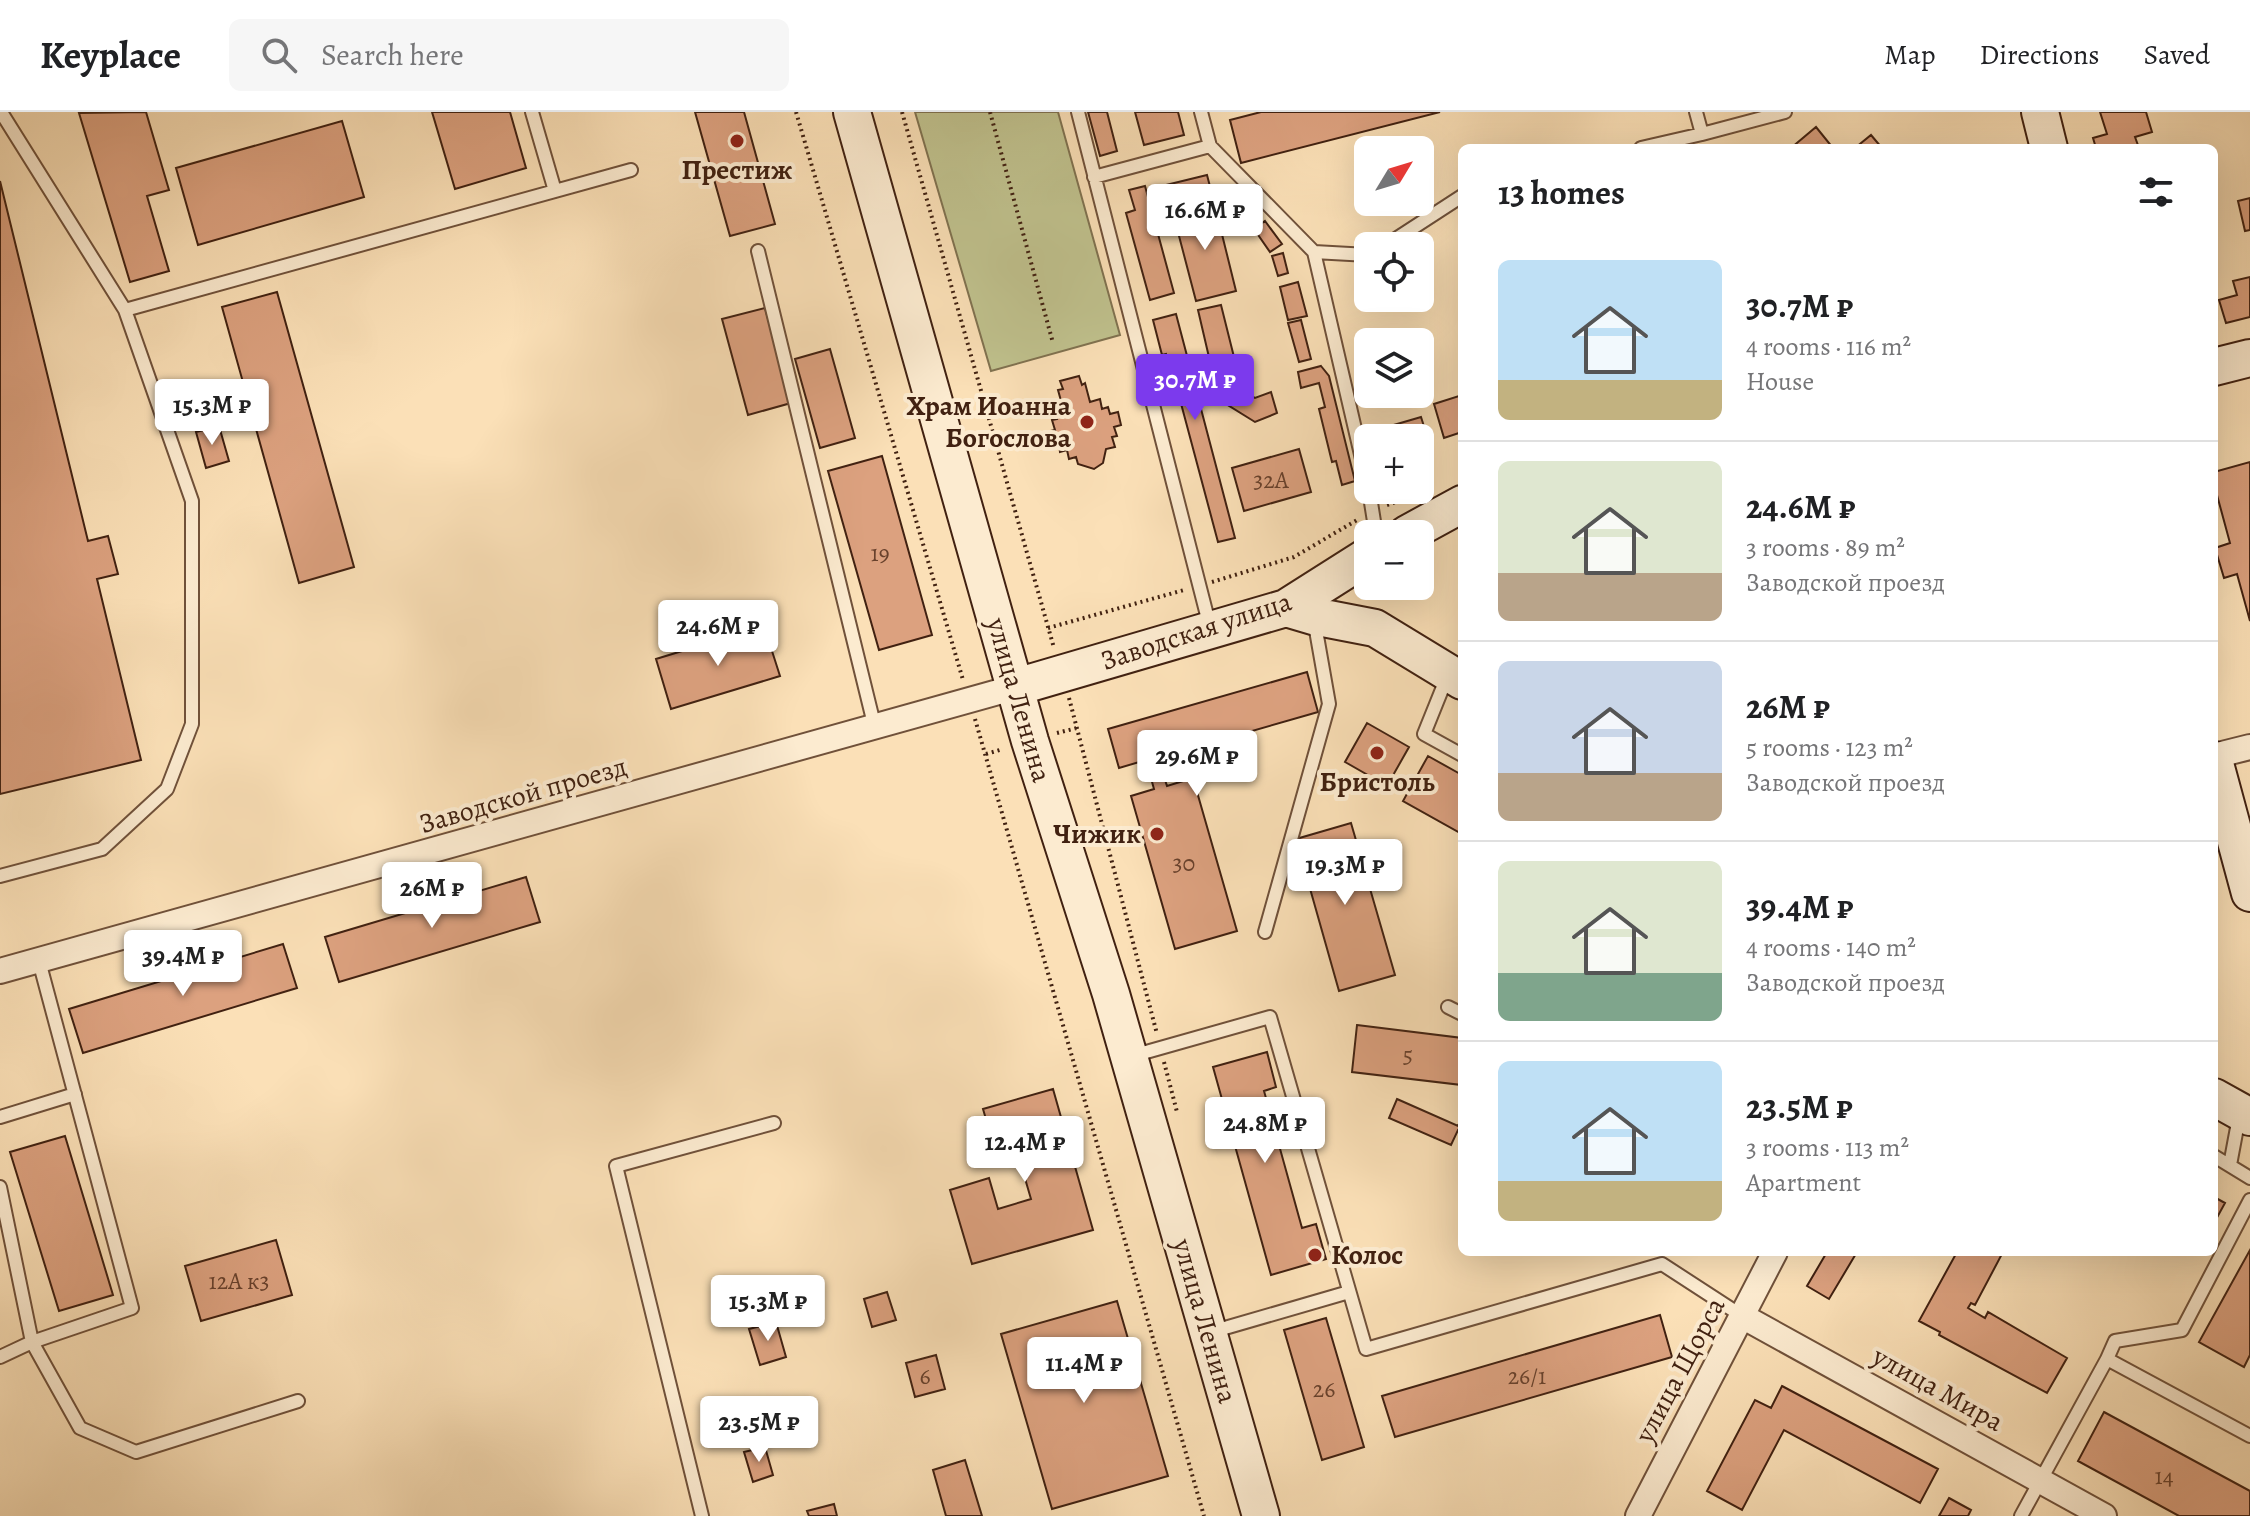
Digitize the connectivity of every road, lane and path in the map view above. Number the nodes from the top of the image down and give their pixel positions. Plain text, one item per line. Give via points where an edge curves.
1 (1, 112) edge
2 (532, 112) edge
3 (796, 112) edge
4 (852, 112) edge
5 (902, 112) edge
6 (990, 112) edge
7 (1078, 112) edge
8 (1201, 112) edge
9 (1696, 112) edge
10 (1785, 112) edge
11 (2040, 112) edge
12 (1702, 134) junction
13 (1658, 144) edge
14 (2048, 144) edge
15 (1210, 146) junction
16 (631, 170) dead end
17 (1094, 177) junction
18 (555, 191) junction
19 (1458, 199) edge
20 (1407, 232) edge
21 (758, 251) dead end
22 (1314, 252) junction
23 (1354, 254) edge
24 (125, 310) junction
25 (1053, 343) dead end
26 (2250, 358) edge
27 (2218, 366) edge
28 (1354, 427) edge
29 (1372, 504) edge
30 (1390, 504) edge
31 (1458, 506) edge
32 (1374, 510) junction
33 (1375, 520) edge
34 (1433, 520) edge
35 (1354, 567) edge
36 (1200, 586) junction
37 (1299, 612) junction
38 (1048, 628) junction
39 (1211, 630) junction
40 (1061, 673) junction
41 (1455, 678) edge
42 (1016, 687) junction
43 (969, 701) junction
44 (875, 728) junction
45 (2250, 747) edge
46 (1458, 753) edge
47 (2218, 757) edge
48 (2218, 773) edge
49 (0, 876) edge
50 (2250, 893) edge
51 (1265, 932) dead end
52 (39, 961) junction
53 (0, 971) edge
54 (1448, 1007) dead end
55 (1458, 1012) edge
56 (1144, 1052) junction
57 (75, 1094) junction
58 (2235, 1109) edge
59 (0, 1117) edge
60 (774, 1123) dead end
61 (1180, 1125) dead end
62 (2218, 1158) edge
63 (2230, 1165) junction
64 (2250, 1178) edge
65 (0, 1187) edge
66 (2250, 1200) edge
67 (1773, 1256) edge
68 (1349, 1292) junction
69 (1742, 1316) junction
70 (1208, 1333) junction
71 (32, 1342) junction
72 (0, 1357) edge
73 (2107, 1359) junction
74 (298, 1401) dead end
75 (2250, 1436) edge
76 (2040, 1480) junction
77 (702, 1516) edge
78 (1204, 1516) edge
79 (1261, 1516) edge
80 (1638, 1516) edge
81 (2021, 1516) edge
82 (2104, 1516) edge

1 - 24 lane
2 - 18 lane
3 - 43 path
4 - 42 main road, улица Ленина
5 - 38 path
6 - 25 path
7 - 17 lane
8 - 15 lane
9 - 12 lane
10 - 12 lane
11 - 14 main road
12 - 13 lane
15 - 17 lane
15 - 22 lane
16 - 18 lane
17 - 36 lane
18 - 24 lane
19 - 20 lane
21 - 44 lane
22 - 23 lane
22 - 28 lane
24 - 49 lane via 192,501 192,724 167,789 102,849
26 - 27 main road
29 - 32 lane
30 - 32 path
31 - 34 main road
32 - 33 lane
32 - 36 path via 1294,557
35 - 37 main road, Заводская улица
36 - 38 path
36 - 39 lane
37 - 39 main road, Заводская улица
37 - 41 main road via 1375,628
37 - 51 lane via 1329,704
38 - 40 path
39 - 40 main road, Заводская улица
40 - 42 main road, Заводская улица
40 - 56 path
41 - 46 lane via 1424,734
42 - 43 street, Заводской проезд
42 - 56 main road, улица Ленина
43 - 44 street, Заводской проезд
43 - 78 path
44 - 52 street, Заводской проезд
45 - 47 street
48 - 50 main road
52 - 53 street, Заводской проезд
52 - 57 lane
54 - 55 lane
56 - 61 path
56 - 68 lane via 1270,1017
56 - 70 main road, улица Ленина
57 - 59 lane
57 - 71 lane via 132,1308
58 - 63 lane
60 - 77 lane via 616,1166
62 - 63 lane
63 - 64 lane
65 - 71 lane
66 - 73 lane via 2182,1330 2115,1341
67 - 69 street, улица Щорса
68 - 69 lane via 1366,1349 1662,1264
68 - 70 lane
69 - 76 street, улица Мира
69 - 80 street, улица Щорса
70 - 79 main road, улица Ленина
71 - 72 lane
71 - 74 lane via 80,1428 136,1452
73 - 75 lane
73 - 76 lane
76 - 81 lane
76 - 82 street, улица Мира

